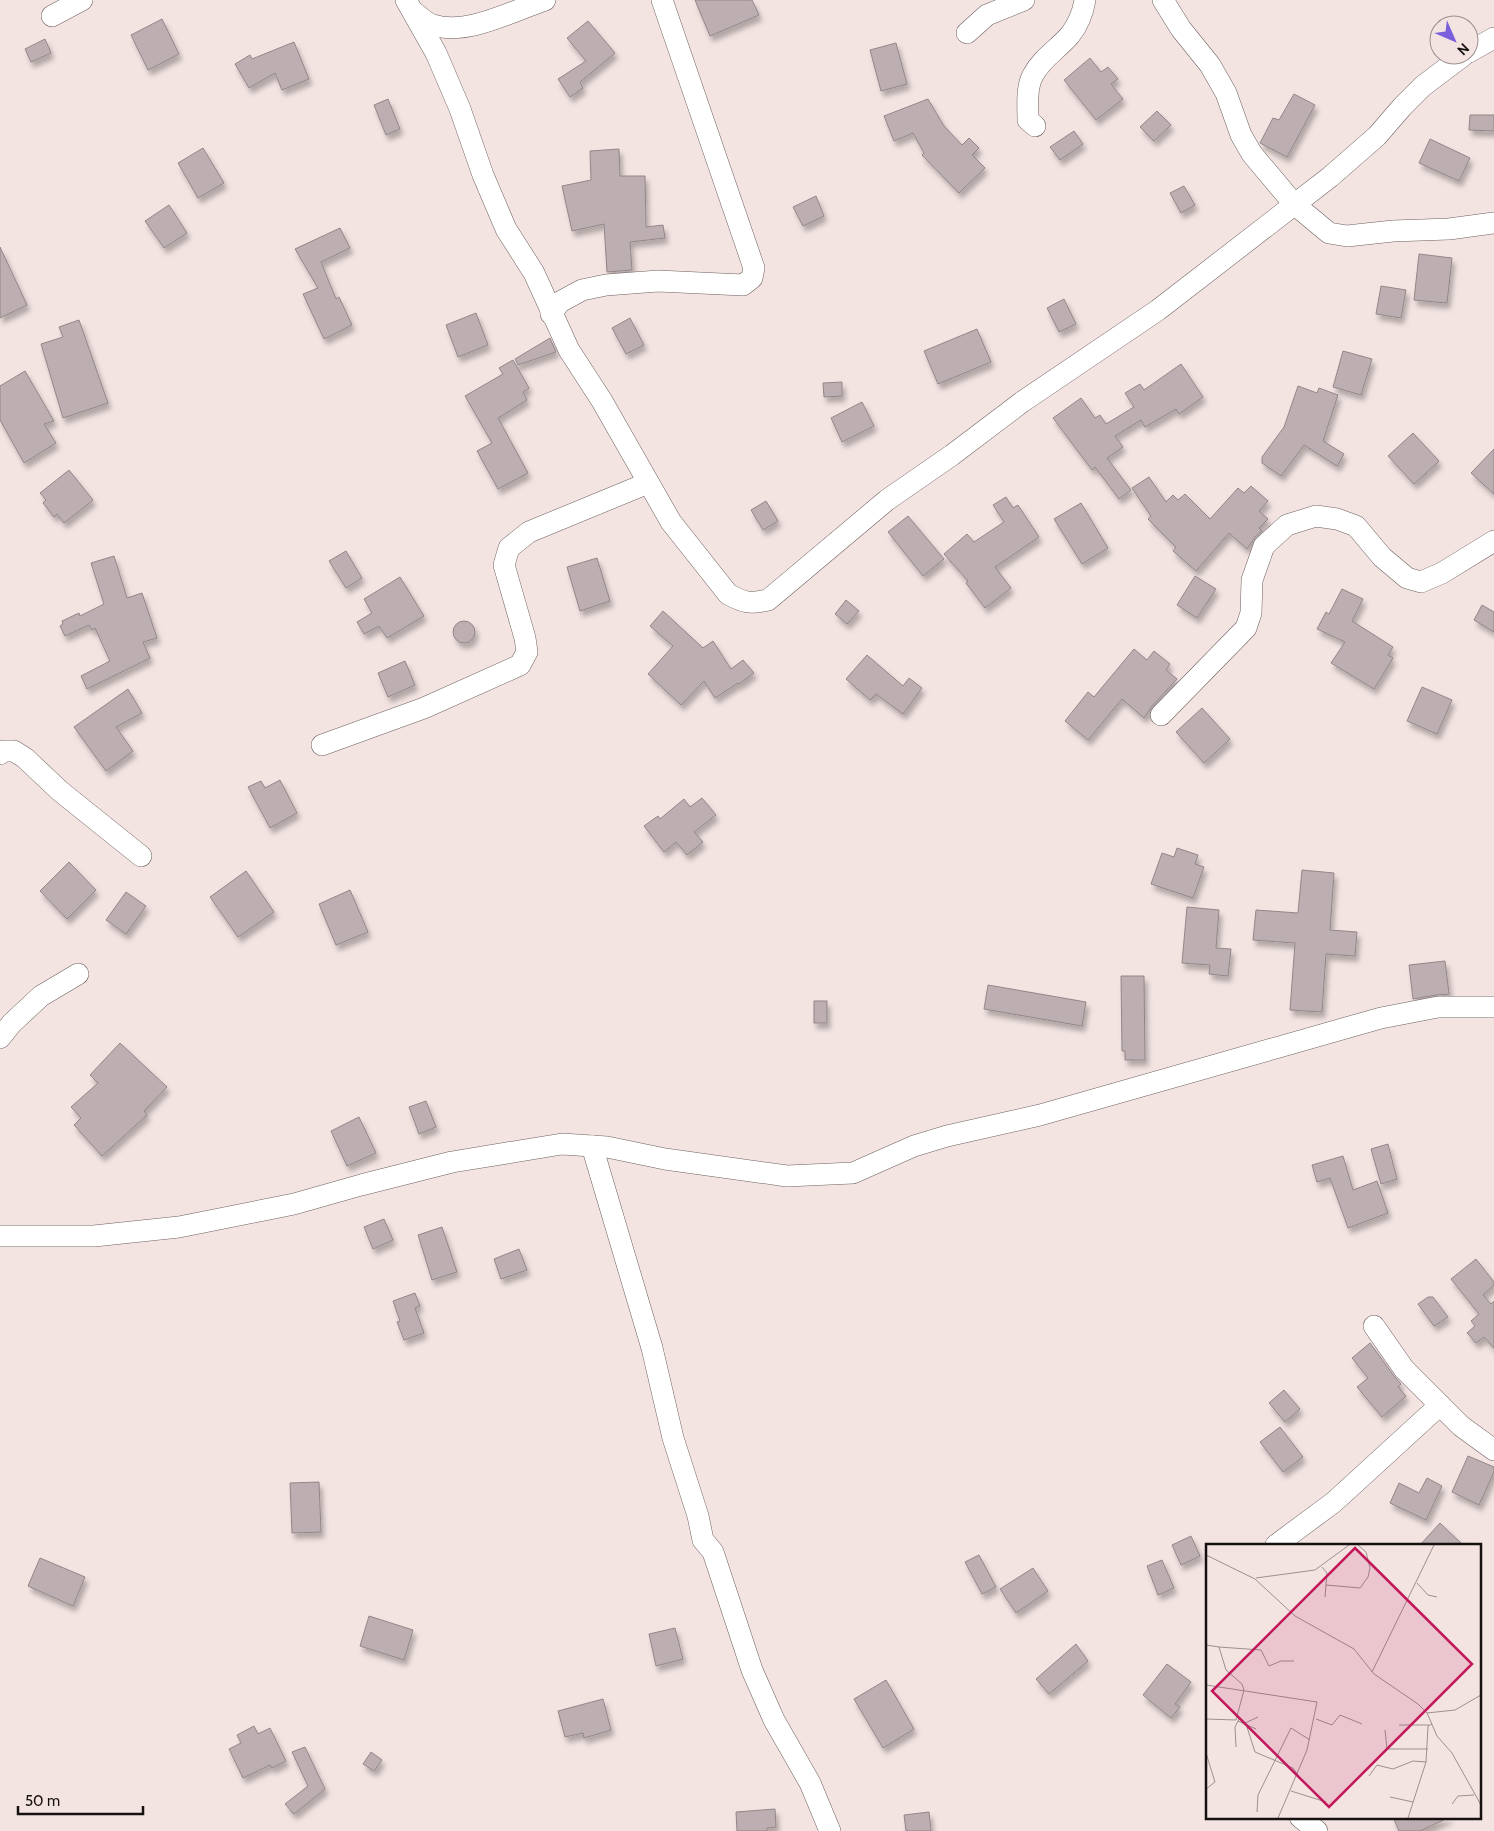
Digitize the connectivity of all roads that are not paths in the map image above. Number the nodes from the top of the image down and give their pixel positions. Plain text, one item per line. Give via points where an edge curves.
1 (82, 0) edge
2 (544, 0) edge
3 (662, 0) edge
4 (1024, 0) edge
5 (1085, 0) edge
6 (1163, 0) edge
7 (409, 5) edge
8 (52, 16) dead end
9 (967, 33) dead end
10 (1494, 38) edge
11 (1479, 46) edge
12 (1451, 65) edge
13 (1035, 126) dead end
14 (1294, 204) junction
15 (1494, 223) edge
16 (551, 314) junction
17 (648, 483) junction
18 (1494, 541) edge
19 (1161, 715) dead end
20 (322, 745) dead end
21 (0, 754) edge
22 (141, 856) dead end
23 (78, 974) dead end
24 (1494, 1007) edge
25 (0, 1038) edge
26 (592, 1146) junction
27 (0, 1236) edge
28 (1374, 1326) dead end
29 (1440, 1406) junction
30 (1494, 1450) edge
31 (1277, 1544) edge
32 (1301, 1818) edge
33 (830, 1831) edge
34 (1317, 1831) edge

1 - 8 street
2 - 7 street via 485,22 455,28 432,25
3 - 16 street via 754,268 752,278 743,284 658,280 606,285 582,290 560,302
4 - 9 street via 987,15
5 - 13 street via 1070,35 1044,59 1033,76 1027,96 1028,120
6 - 14 street via 1210,65 1226,93 1241,135 1252,154
7 - 16 street via 436,53 506,229 534,273
10 - 11 street
12 - 14 street via 1423,86 1371,142
14 - 15 street via 1329,233 1347,236
14 - 17 street via 1158,310 1022,402 887,500 768,600 751,604 728,594 671,522
16 - 17 street
17 - 20 street via 529,532 509,548 504,565 527,652 520,664 424,708
18 - 19 street via 1421,582 1407,578 1382,557 1356,526 1316,516 1287,525 1264,546 1252,580 1251,612 1246,628
21 - 22 street via 14,751 26,758 60,791
23 - 25 street via 41,996
24 - 26 street via 1438,1007 1381,1018 1040,1115 947,1136 914,1146 853,1173 787,1176
26 - 27 street via 562,1144 452,1162 294,1204 179,1227 94,1236
26 - 33 street via 652,1348 673,1438 703,1540 713,1552 752,1670 774,1720 810,1783
28 - 29 street via 1404,1369
29 - 30 street
29 - 31 street via 1334,1502
32 - 34 street

